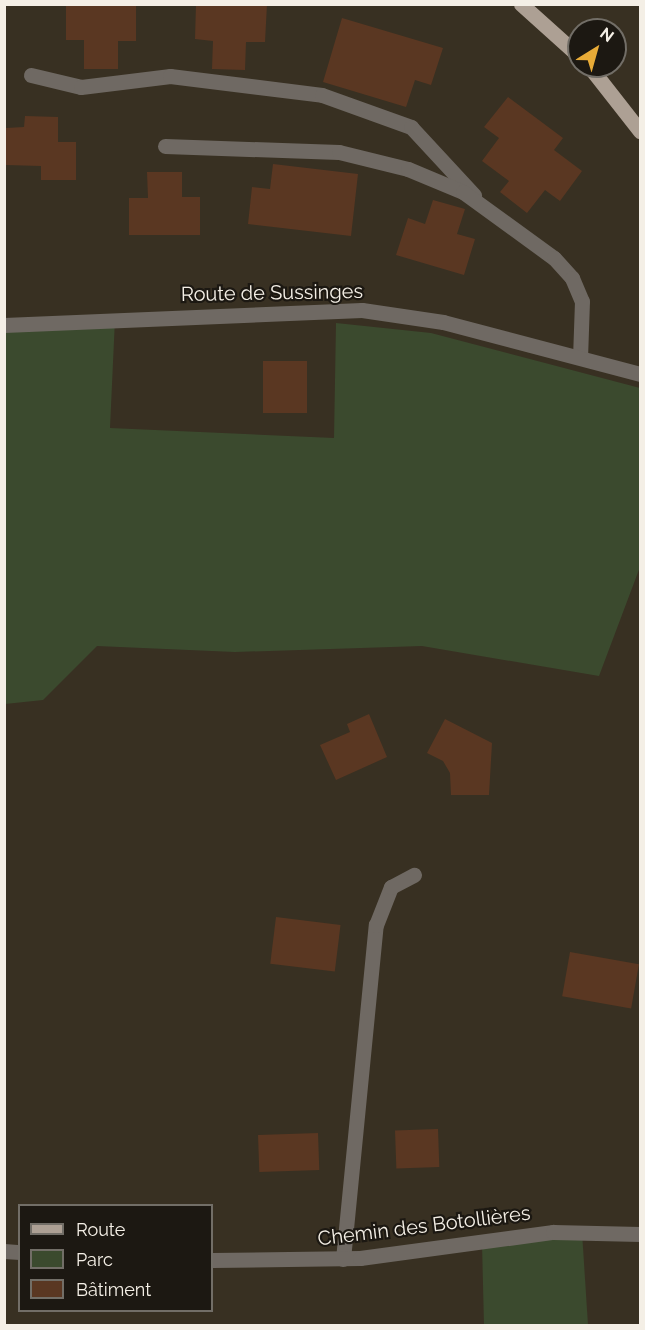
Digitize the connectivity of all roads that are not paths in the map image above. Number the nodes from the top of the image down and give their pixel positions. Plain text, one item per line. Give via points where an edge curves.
1 (521, 4) edge
2 (567, 45) edge
3 (31, 75) dead end
4 (598, 78) edge
5 (640, 131) edge
6 (165, 146) dead end
7 (481, 203) junction
8 (4, 326) edge
9 (580, 357) junction
10 (640, 374) edge
11 (414, 875) dead end
12 (640, 1234) edge
13 (343, 1259) junction
14 (213, 1260) edge

1 - 2 main road
3 - 7 street via 81,87 170,76 322,95 411,128
4 - 5 main road
6 - 7 street via 270,146 339,152 435,179
7 - 9 street via 572,278 582,301
8 - 9 street, Route de Sussinges via 336,309 443,322
9 - 10 street, Route de Sussinges
11 - 13 street via 391,887 376,925
12 - 13 street, Chemin des Botollières via 553,1232
13 - 14 street, Chemin des Botollières

